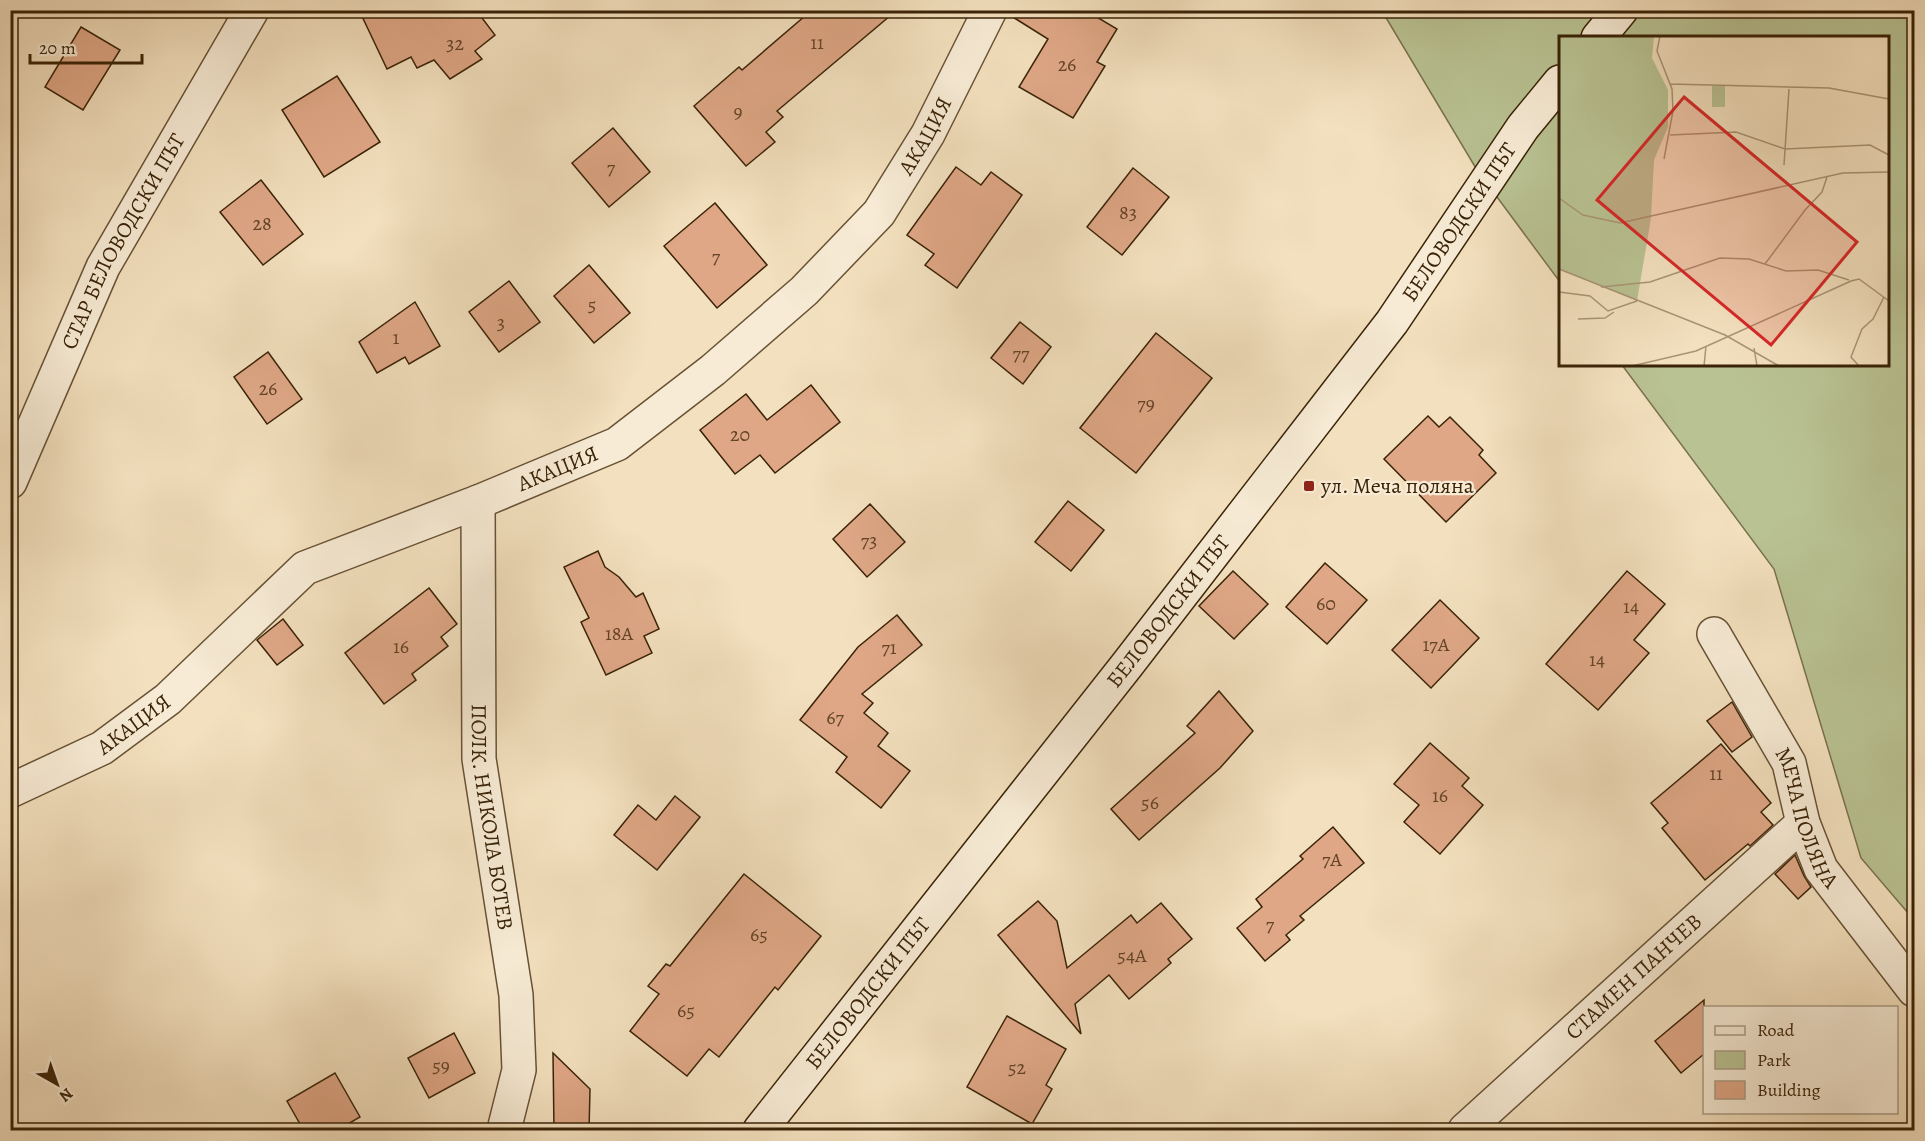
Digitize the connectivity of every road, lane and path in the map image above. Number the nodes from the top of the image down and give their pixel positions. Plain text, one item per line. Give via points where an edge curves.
1 (252, 10) edge
2 (990, 10) edge
3 (1621, 10) edge
4 (1600, 36) edge
5 (1559, 83) edge
6 (10, 483) edge
7 (478, 502) junction
8 (1714, 634) dead end
9 (10, 791) edge
10 (1803, 823) junction
11 (1914, 990) edge
12 (504, 1131) edge
13 (760, 1131) edge
14 (1465, 1131) edge

1 - 6 street, СТАР БЕЛОВОДСКИ ПЪТ via 103,267
2 - 7 street, АКАЦИЯ via 928,134 879,213 804,291 713,370 617,444
3 - 4 street
5 - 13 street, БЕЛОВОДСКИ ПЪТ via 1523,127 1392,322
7 - 9 street, АКАЦИЯ via 305,568 168,699 102,748
7 - 12 street, ПОЛК. НИКОЛА БОТЕВ via 478,759 516,995 519,1070
8 - 10 street, МЕЧА ПОЛЯНА via 1789,763
10 - 11 street, МЕЧА ПОЛЯНА via 1821,869
10 - 14 street, СТАМЕН ПАНЧЕВ

